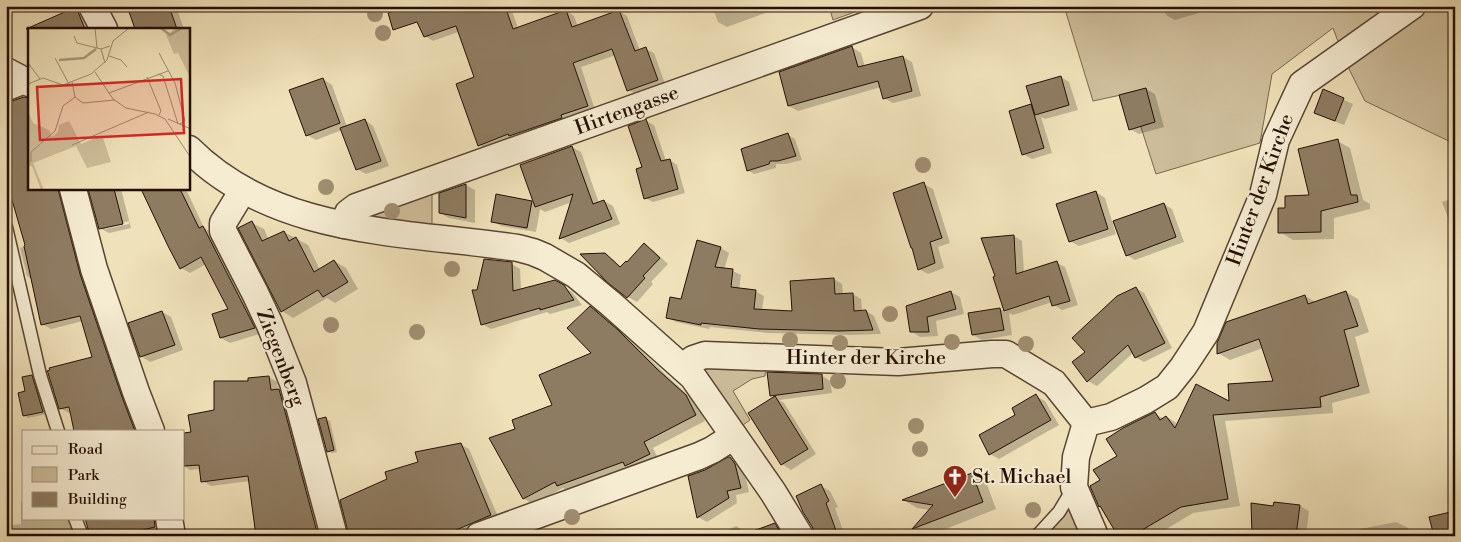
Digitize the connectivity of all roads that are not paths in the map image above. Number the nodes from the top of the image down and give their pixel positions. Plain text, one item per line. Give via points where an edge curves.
1 (92, 6) edge
2 (920, 6) edge
3 (1412, 6) edge
4 (103, 28) edge
5 (6, 71) edge
6 (28, 84) edge
7 (28, 85) edge
8 (6, 95) edge
9 (194, 158) edge
10 (73, 190) edge
11 (243, 190) junction
12 (344, 225) junction
13 (6, 227) edge
14 (684, 368) junction
15 (1086, 423) junction
16 (58, 430) edge
17 (151, 430) edge
18 (734, 436) junction
19 (1074, 487) junction
20 (76, 520) edge
21 (169, 520) edge
22 (82, 536) edge
23 (172, 536) edge
24 (334, 536) edge
25 (479, 536) edge
26 (800, 536) edge
27 (1037, 536) edge
28 (1095, 536) edge

1 - 4 street
2 - 12 street, Hirtengasse via 356,207 348,213
3 - 15 street, Hinter der Kirche via 1302,84 1276,140 1263,196 1206,332 1167,387 1111,417
5 - 6 street
7 - 8 lane
9 - 11 street
10 - 17 street via 94,268
11 - 12 street via 281,208
11 - 24 street, Ziegenberg via 223,223 223,231 266,317 294,383
12 - 14 street via 533,252 568,270 592,288
13 - 16 lane via 40,375
14 - 15 street, Hinter der Kirche via 693,359 705,356 898,362 1006,354 1054,383
14 - 18 street
15 - 19 street via 1076,457
18 - 25 street via 699,456
18 - 26 street
19 - 27 lane via 1059,512
19 - 28 street
20 - 22 lane
21 - 23 street

